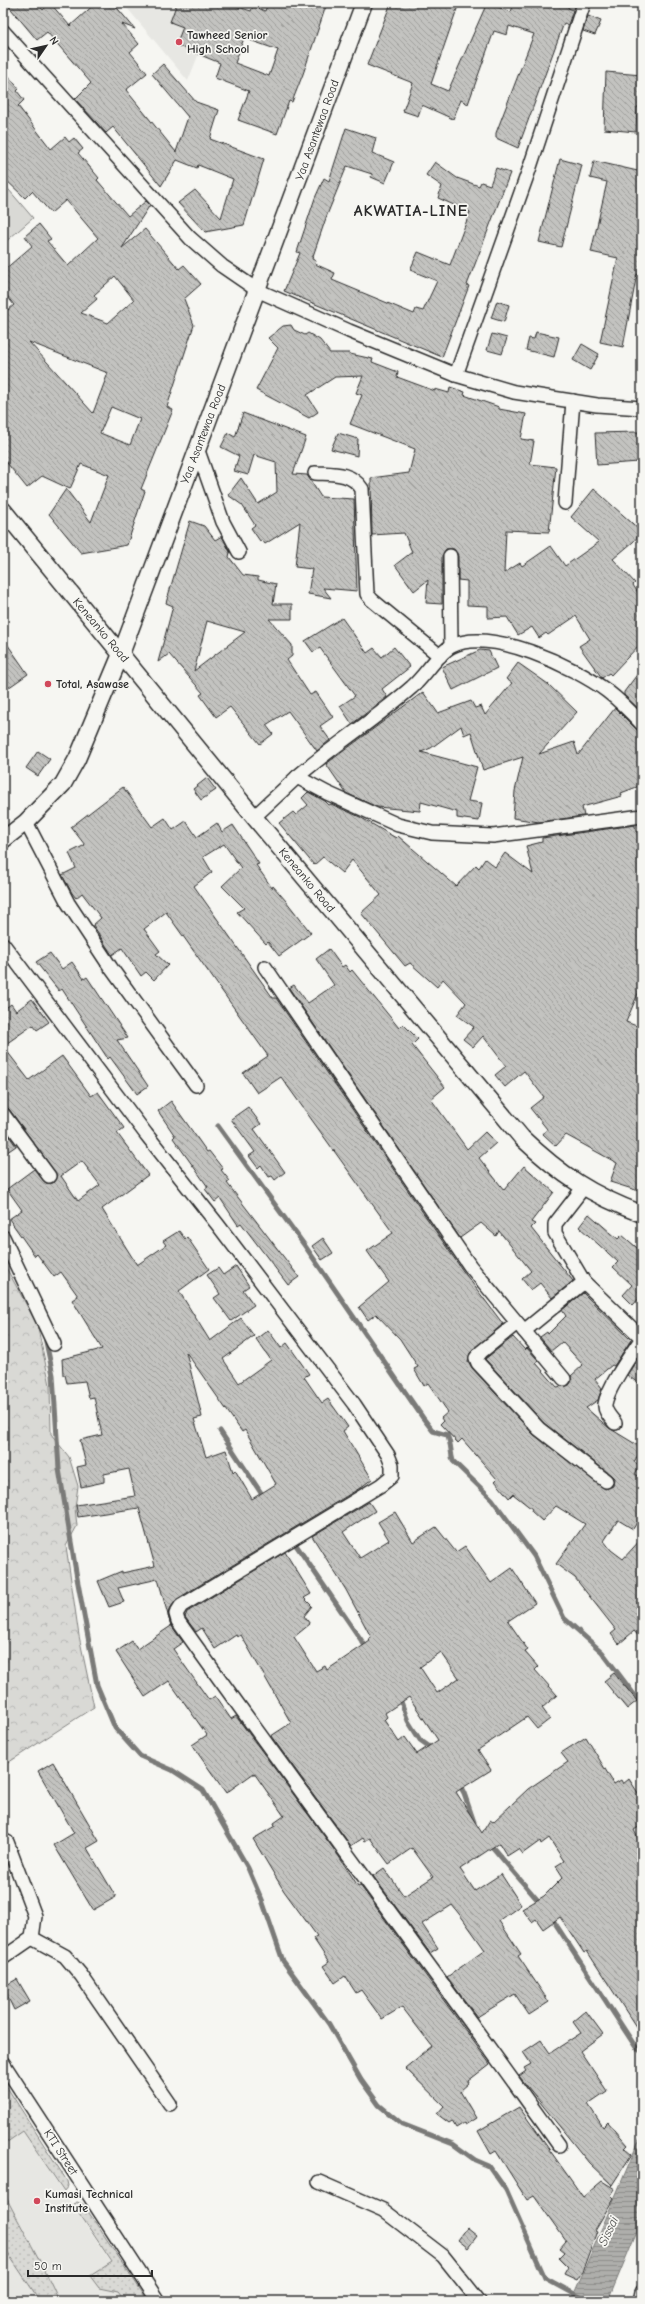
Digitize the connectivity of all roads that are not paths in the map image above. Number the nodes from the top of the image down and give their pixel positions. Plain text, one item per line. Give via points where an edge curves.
1 (364, 3) edge
2 (584, 3) edge
3 (3, 31) edge
4 (257, 290) junction
5 (456, 374) junction
6 (573, 401) junction
7 (642, 408) edge
8 (197, 448) junction
9 (315, 473) dead end
10 (565, 502) dead end
11 (3, 510) edge
12 (239, 552) dead end
13 (450, 556) dead end
14 (451, 646) junction
15 (120, 654) junction
16 (440, 656) junction
17 (642, 724) edge
18 (298, 777) junction
19 (642, 816) edge
20 (254, 817) junction
21 (26, 822) junction
22 (3, 840) edge
23 (3, 944) edge
24 (265, 967) dead end
25 (196, 1085) dead end
26 (3, 1114) edge
27 (49, 1176) dead end
28 (583, 1188) junction
29 (642, 1214) edge
30 (3, 1237) edge
31 (584, 1282) junction
32 (520, 1327) junction
33 (642, 1338) edge
34 (54, 1344) dead end
35 (564, 1379) dead end
36 (614, 1423) dead end
37 (606, 1481) dead end
38 (7, 1842) dead end
39 (32, 1938) junction
40 (3, 1958) edge
41 (3, 2063) edge
42 (170, 2104) dead end
43 (559, 2145) dead end
44 (319, 2182) dead end
45 (642, 2292) edge
46 (158, 2301) edge
47 (479, 2301) edge
48 (640, 2301) edge

1 - 4 street, Yaa Asantewaa Road
2 - 5 street via 529,170
3 - 4 street via 190,238 222,266
4 - 5 street via 349,332
4 - 8 street, Yaa Asantewaa Road
5 - 6 street via 514,392
6 - 7 street
6 - 10 street
8 - 12 street via 223,522
8 - 15 street, Yaa Asantewaa Road
9 - 16 street via 346,475 356,480 362,489 367,594
11 - 15 street, Keneanko Road
13 - 14 street
14 - 16 street
14 - 17 street via 482,640 508,645 568,666 622,703
15 - 20 street, Keneanko Road
15 - 21 street, Yaa Asantewaa Road via 78,759 63,784
16 - 18 street via 421,679 401,697 329,749
18 - 19 street via 327,793 398,824 432,833 493,836
18 - 20 street
20 - 28 street, Keneanko Road via 522,1138 553,1166
21 - 22 street, Yaa Asantewaa Road
21 - 25 street via 68,903 111,968
23 - 43 street via 287,1315 354,1404 388,1455 392,1465 392,1476 382,1485 181,1606 176,1614 178,1621 301,1793 415,1945
24 - 32 street via 470,1266
26 - 27 street
28 - 29 street, Keneanko Road
28 - 31 street via 555,1224 555,1234
30 - 34 street
31 - 32 street
31 - 33 street
32 - 35 street
32 - 37 street via 481,1352 476,1358 478,1363 538,1429
33 - 36 street via 610,1390 605,1404 606,1412
38 - 39 street via 35,1916
39 - 40 street
39 - 42 street via 65,1956 81,1975
41 - 46 street, KTI Street
44 - 47 street via 383,2210 443,2256
45 - 48 street

